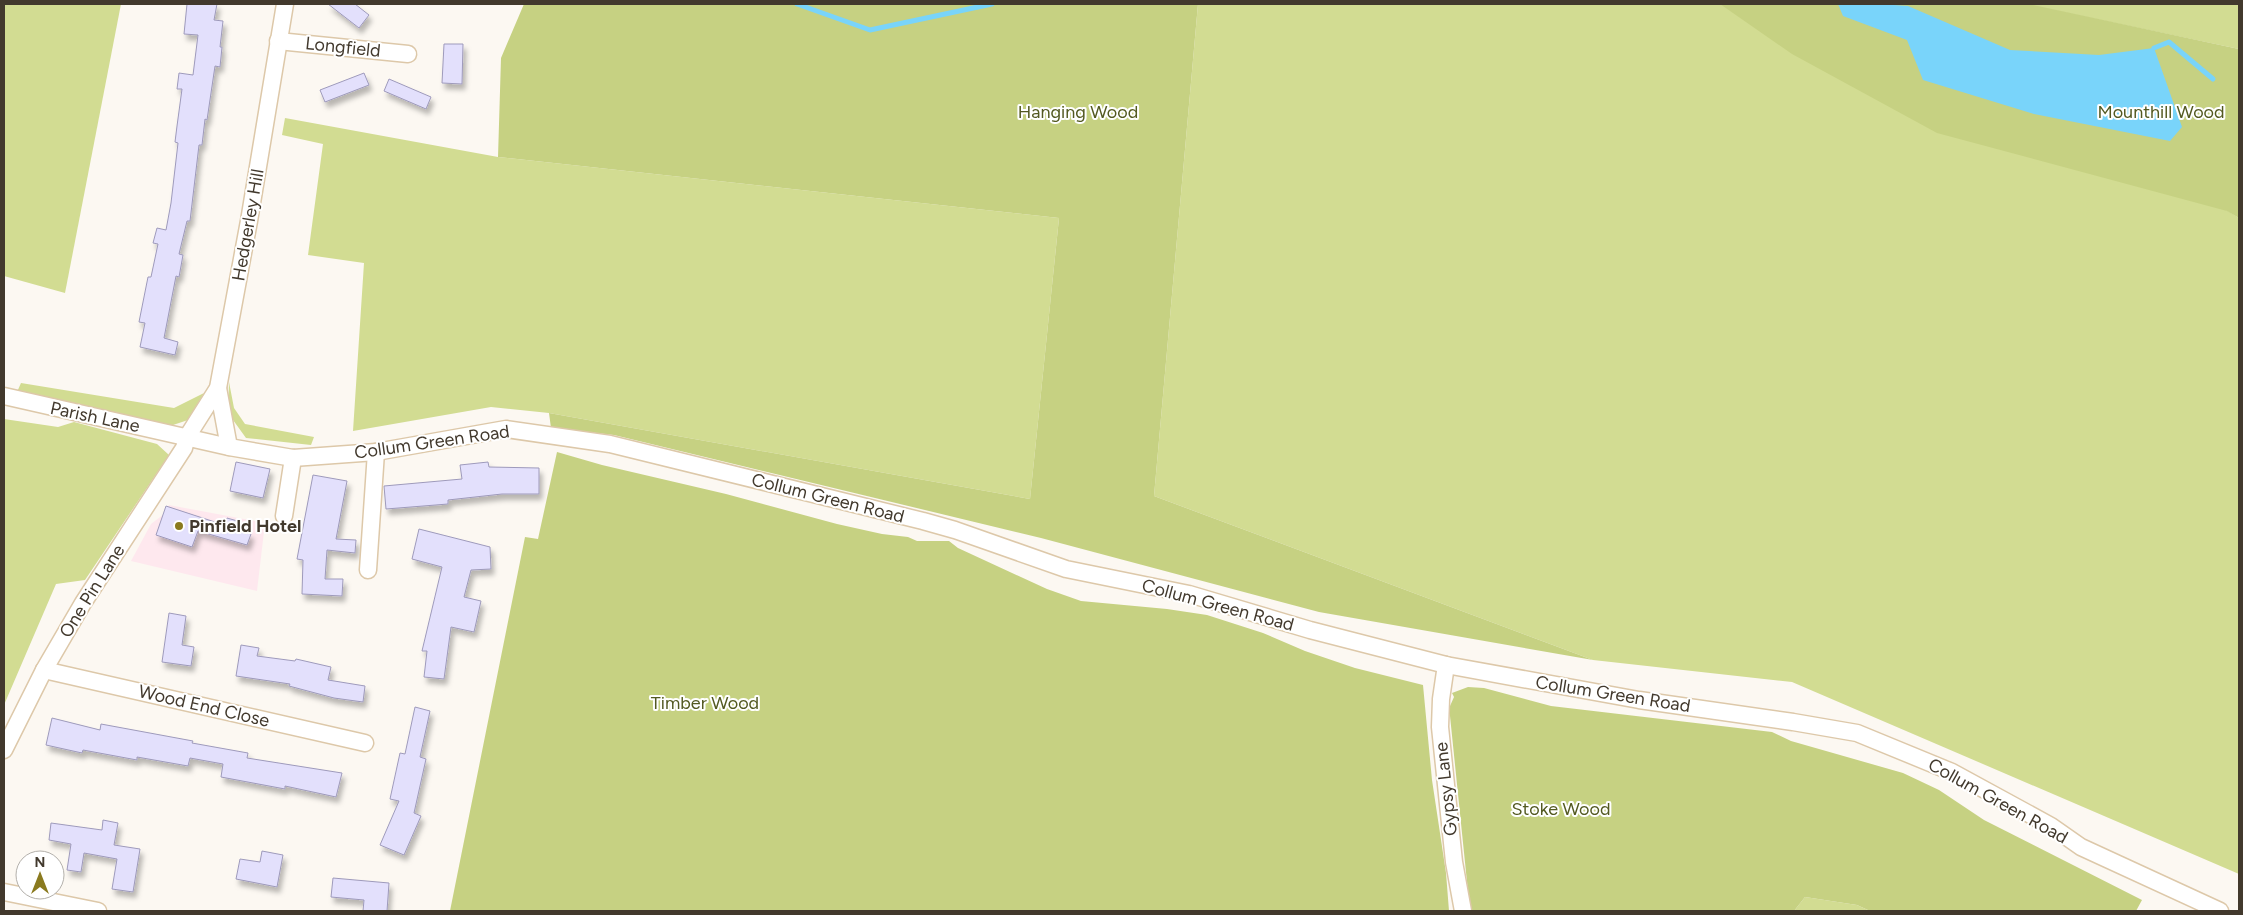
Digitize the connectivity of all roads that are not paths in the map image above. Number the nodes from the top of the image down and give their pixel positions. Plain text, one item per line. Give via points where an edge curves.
1 (285, 4) edge
2 (278, 41) junction
3 (408, 54) dead end
4 (218, 388) junction
5 (4, 396) edge
6 (187, 437) junction
7 (229, 447) junction
8 (376, 452) junction
9 (294, 458) junction
10 (284, 516) dead end
11 (368, 570) dead end
12 (1446, 665) junction
13 (44, 670) junction
14 (365, 743) dead end
15 (4, 750) edge
16 (4, 892) edge
17 (98, 911) edge
18 (1463, 911) edge
19 (2220, 911) edge

1 - 2 street, Hedgerley Hill
2 - 3 street, Longfield
2 - 4 street, Hedgerley Hill
4 - 6 street, Hedgerley Hill
4 - 7 street
5 - 6 street, Parish Lane
6 - 7 street, Collum Green Road
6 - 13 street, One Pin Lane via 184,448 83,603
7 - 9 street, Collum Green Road
8 - 9 street, Collum Green Road
8 - 11 street
8 - 12 street, Collum Green Road via 506,429 610,444 955,530 1066,569 1189,594
9 - 10 street
12 - 18 street, Gypsy Lane via 1440,728 1454,862
12 - 19 street, Collum Green Road via 1639,700 1857,733 1952,772 2050,826 2081,847
13 - 14 street, Wood End Close
13 - 15 street, One Pin Lane
16 - 17 street

